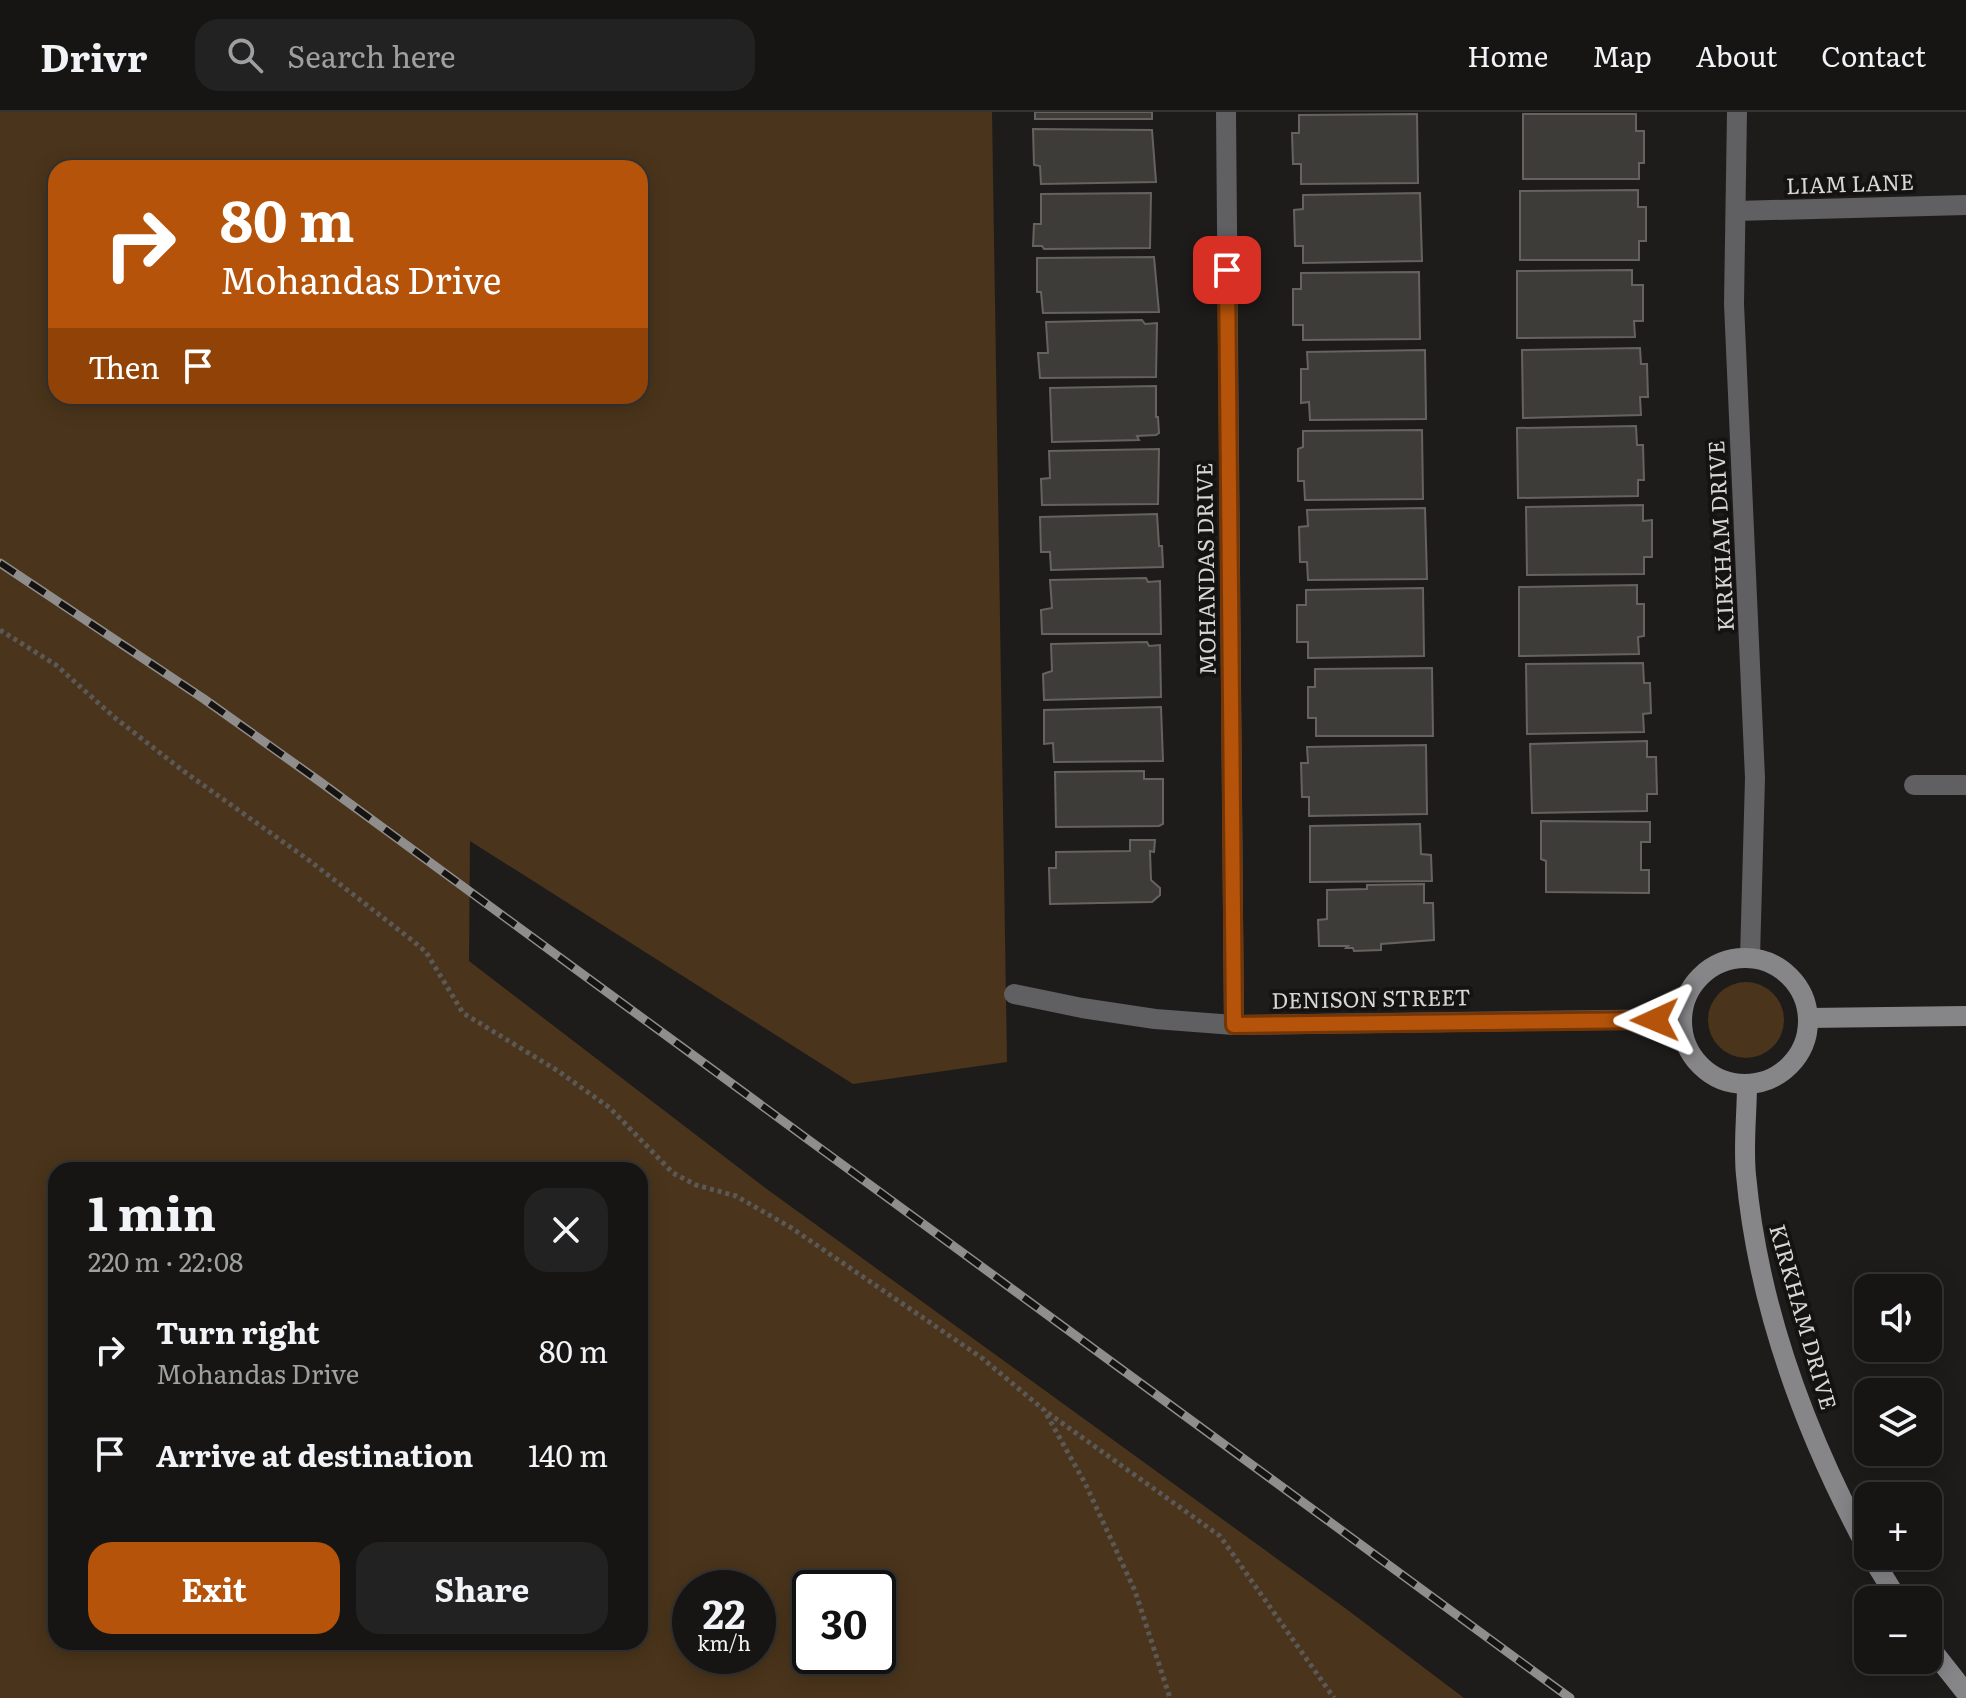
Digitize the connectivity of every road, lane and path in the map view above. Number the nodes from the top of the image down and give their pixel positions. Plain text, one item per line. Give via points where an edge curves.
1 (1226, 112) edge
2 (1737, 112) edge
3 (1966, 205) edge
4 (1736, 211) junction
5 (0, 630) edge
6 (1914, 785) dead end
7 (1966, 785) edge
8 (1750, 957) junction
9 (1014, 994) dead end
10 (1966, 1016) edge
11 (1808, 1018) junction
12 (1682, 1019) junction
13 (1234, 1025) junction
14 (1747, 1084) junction
15 (1044, 1410) junction
16 (1854, 1524) edge
17 (1942, 1663) edge
18 (1966, 1693) edge
19 (1170, 1698) edge
20 (1334, 1698) edge

1 - 13 street, MOHANDAS DRIVE
2 - 4 street, KIRKHAM DRIVE
3 - 4 street, LIAM LANE
4 - 8 street, KIRKHAM DRIVE via 1734,304 1755,778
5 - 15 path via 56,665 182,770 396,926 426,952 463,1013 610,1108 673,1173 736,1196 790,1227 982,1358
6 - 7 street
8 - 11 street via 1789,974 1802,992
8 - 12 street via 1710,968 1695,982
9 - 13 street, DENISON STREET via 1155,1019
10 - 11 street
11 - 14 street via 1800,1053 1786,1069
12 - 13 street, DENISON STREET
12 - 14 street via 1694,1058 1727,1082
14 - 16 street, KIRKHAM DRIVE via 1745,1172 1757,1256 1808,1425
15 - 19 path via 1135,1591
15 - 20 path via 1220,1536
17 - 18 street

